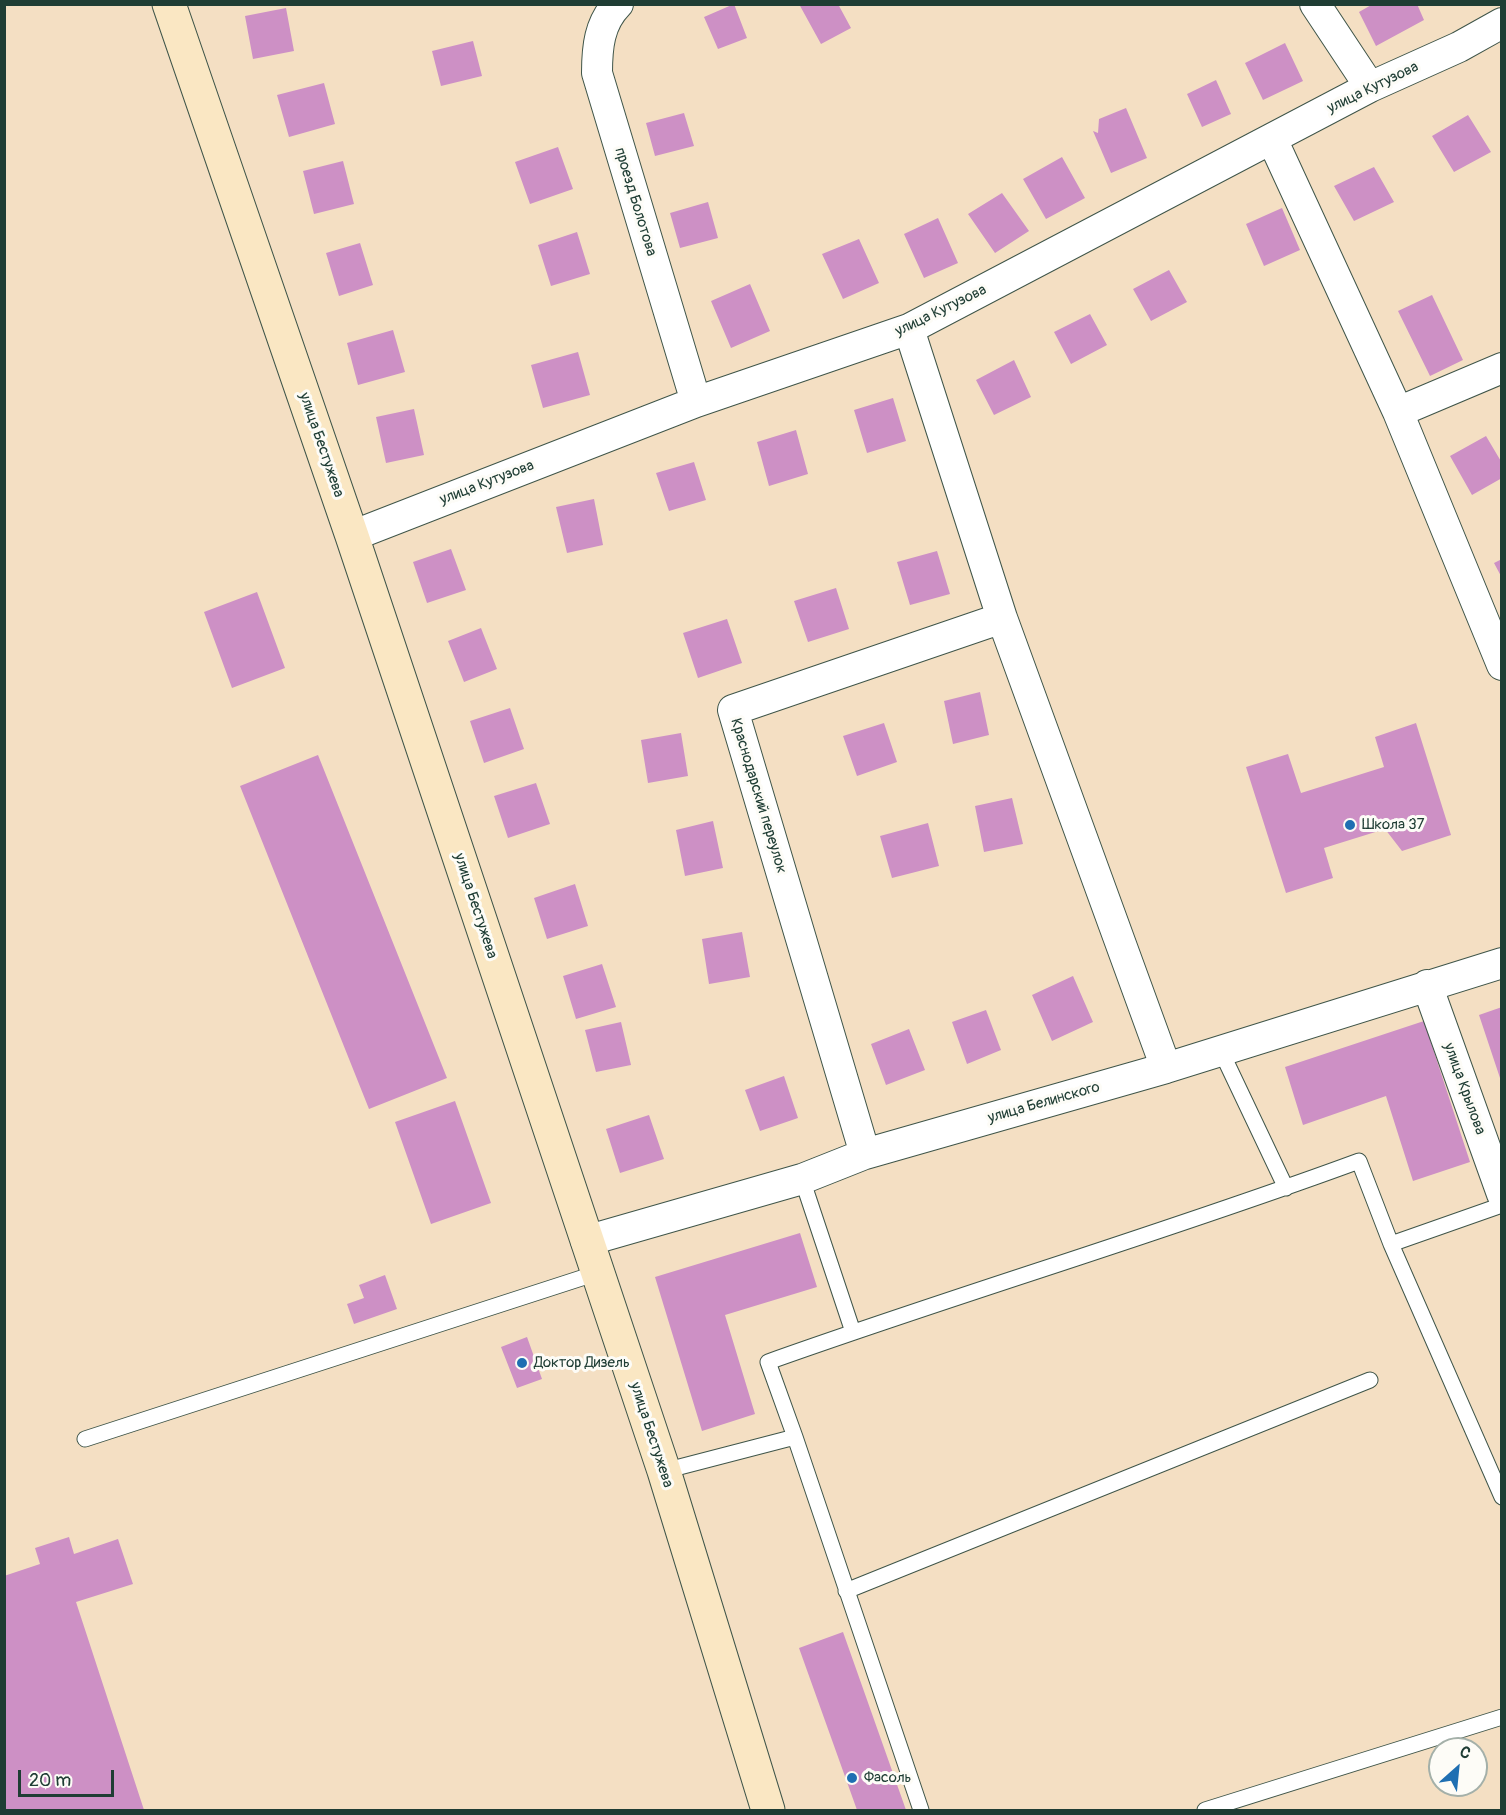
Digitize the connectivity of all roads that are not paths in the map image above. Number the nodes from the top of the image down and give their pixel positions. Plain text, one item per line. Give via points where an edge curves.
1 (169, 4) edge
2 (618, 4) edge
3 (1315, 4) edge
4 (1502, 22) edge
5 (1370, 87) junction
6 (1272, 139) junction
7 (909, 329) junction
8 (1502, 368) edge
9 (696, 402) junction
10 (1398, 412) junction
11 (352, 536) junction
12 (1002, 618) junction
13 (1502, 665) edge
14 (1502, 963) edge
15 (1427, 985) junction
16 (1221, 1051) junction
17 (1166, 1068) junction
18 (865, 1154) junction
19 (802, 1179) junction
20 (1286, 1188) junction
21 (1502, 1194) edge
22 (1502, 1205) edge
23 (586, 1241) junction
24 (1391, 1244) junction
25 (597, 1273) junction
26 (853, 1332) junction
27 (1370, 1380) dead end
28 (795, 1437) junction
29 (85, 1439) dead end
30 (664, 1471) junction
31 (1502, 1497) edge
32 (846, 1591) junction
33 (1502, 1718) edge
34 (768, 1810) edge
35 (921, 1810) edge
36 (1205, 1810) edge

1 - 11 street, улица Бестужева
2 - 9 street, проезд Болотова via 601,31 597,73
3 - 5 street
4 - 5 street, улица Кутузова via 1459,47
5 - 6 street, улица Кутузова
6 - 7 street, улица Кутузова
6 - 10 street
7 - 9 street, улица Кутузова
7 - 12 street
8 - 10 street
9 - 11 street, улица Кутузова
10 - 13 street
11 - 23 street, улица Бестужева
12 - 17 street
12 - 18 street, Краснодарский переулок via 733,710
14 - 15 street, улица Белинского
15 - 16 street, улица Белинского
15 - 21 street, улица Крылова
16 - 17 street, улица Белинского
16 - 20 lane
17 - 18 street, улица Белинского
18 - 19 street, улица Белинского
19 - 23 street, улица Белинского
19 - 26 lane
20 - 24 lane via 1359,1161
20 - 26 lane
22 - 24 lane
23 - 25 street, улица Бестужева
24 - 31 lane
25 - 29 lane
25 - 30 street, улица Бестужева
26 - 28 lane via 768,1362
27 - 32 lane
28 - 30 lane
28 - 32 lane
30 - 34 street, улица Бестужева
32 - 35 lane
33 - 36 lane

